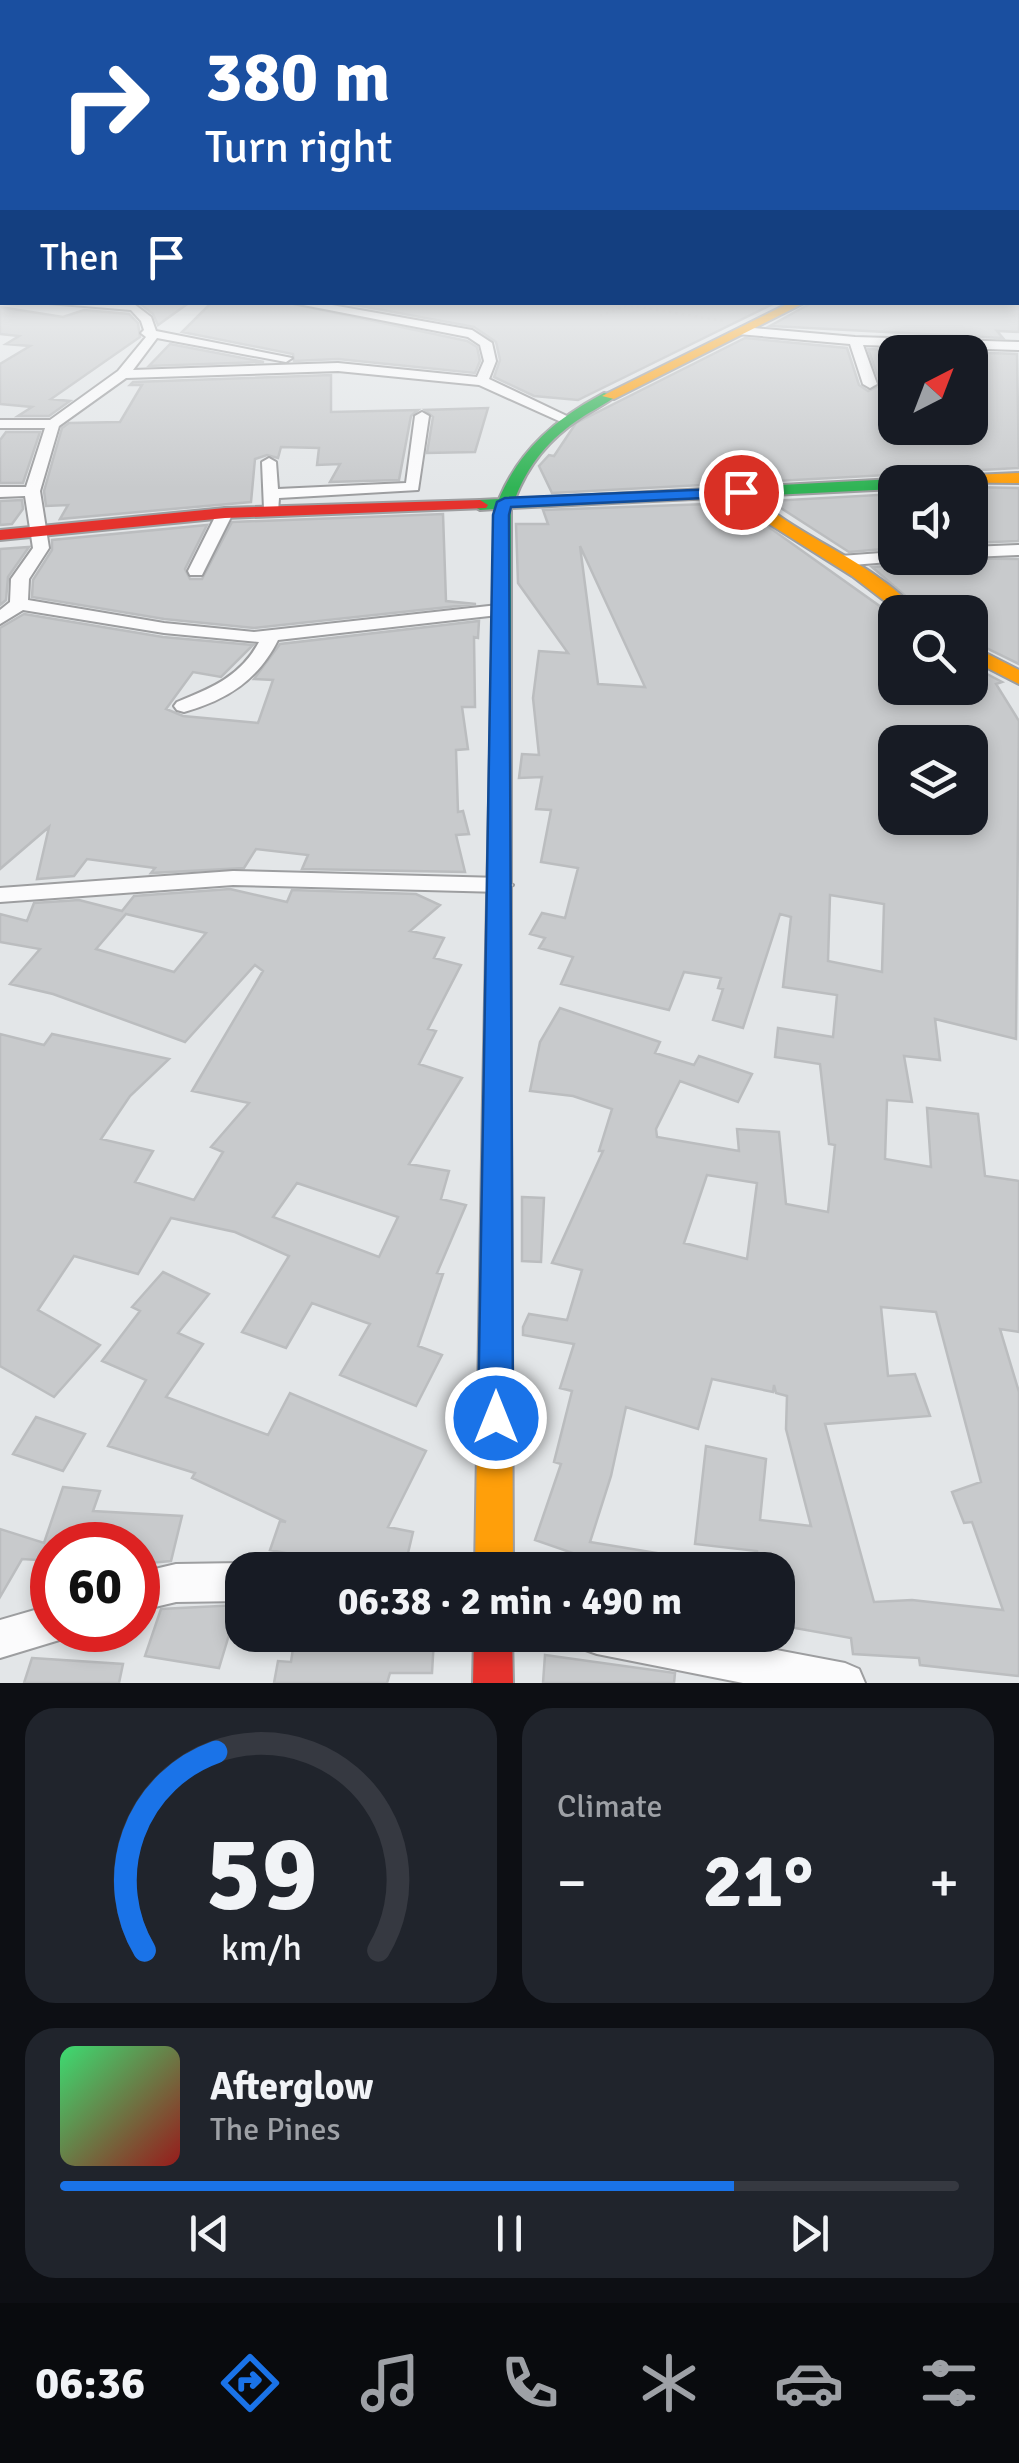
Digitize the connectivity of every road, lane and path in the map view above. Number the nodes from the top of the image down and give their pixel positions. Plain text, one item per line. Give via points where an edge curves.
1 (458, 331) edge
2 (743, 331) edge
3 (760, 331) edge
4 (147, 333) joint
5 (855, 341) junction
6 (1019, 346) edge
7 (323, 367) junction
8 (123, 374) junction
9 (482, 382) junction
10 (870, 384) dead end
11 (422, 416) dead end
12 (564, 418) junction
13 (0, 424) edge
14 (52, 424) junction
15 (269, 462) dead end
16 (1019, 478) edge
17 (988, 479) edge
18 (878, 485) edge
19 (0, 492) edge
20 (32, 492) junction
21 (741, 492) junction
22 (382, 498) junction
23 (272, 502) junction
24 (505, 502) junction
25 (225, 513) junction
26 (41, 530) junction
27 (0, 535) edge
28 (1019, 550) edge
29 (988, 551) edge
30 (878, 558) edge
31 (840, 561) junction
32 (196, 571) dead end
33 (886, 595) edge
34 (20, 604) junction
35 (498, 610) junction
36 (0, 619) edge
37 (271, 636) junction
38 (988, 661) edge
39 (1019, 678) edge
40 (184, 706) dead end
41 (501, 885) junction
42 (0, 894) edge
43 (494, 1552) edge
44 (225, 1582) edge
45 (160, 1587) edge
46 (30, 1630) edge
47 (0, 1639) edge
48 (493, 1652) edge
49 (685, 1652) edge
50 (493, 1683) edge
51 (845, 1683) edge

1 - 9 street via 483,339 490,362
2 - 12 main road
3 - 5 street
4 - 7 street
4 - 8 street via 152,338 144,352
5 - 6 street
5 - 10 street
7 - 8 street
7 - 9 street
8 - 14 street
9 - 12 street
11 - 22 street via 413,487
12 - 24 main road via 536,443
13 - 14 street
14 - 20 street
15 - 23 street
16 - 17 main road
18 - 21 main road
19 - 20 street
20 - 26 street
21 - 24 main road
21 - 31 main road
22 - 23 main road
22 - 24 main road
23 - 25 main road
24 - 35 main road
25 - 26 main road
25 - 32 street
26 - 27 main road
26 - 34 street via 41,548 20,578
28 - 29 street
30 - 31 street
31 - 33 main road
34 - 36 street
34 - 37 street via 198,632
35 - 37 street
35 - 41 main road
37 - 40 street via 251,673
38 - 39 main road
41 - 42 street via 233,878
41 - 43 main road
44 - 45 street
46 - 47 street
48 - 50 main road
49 - 51 street

